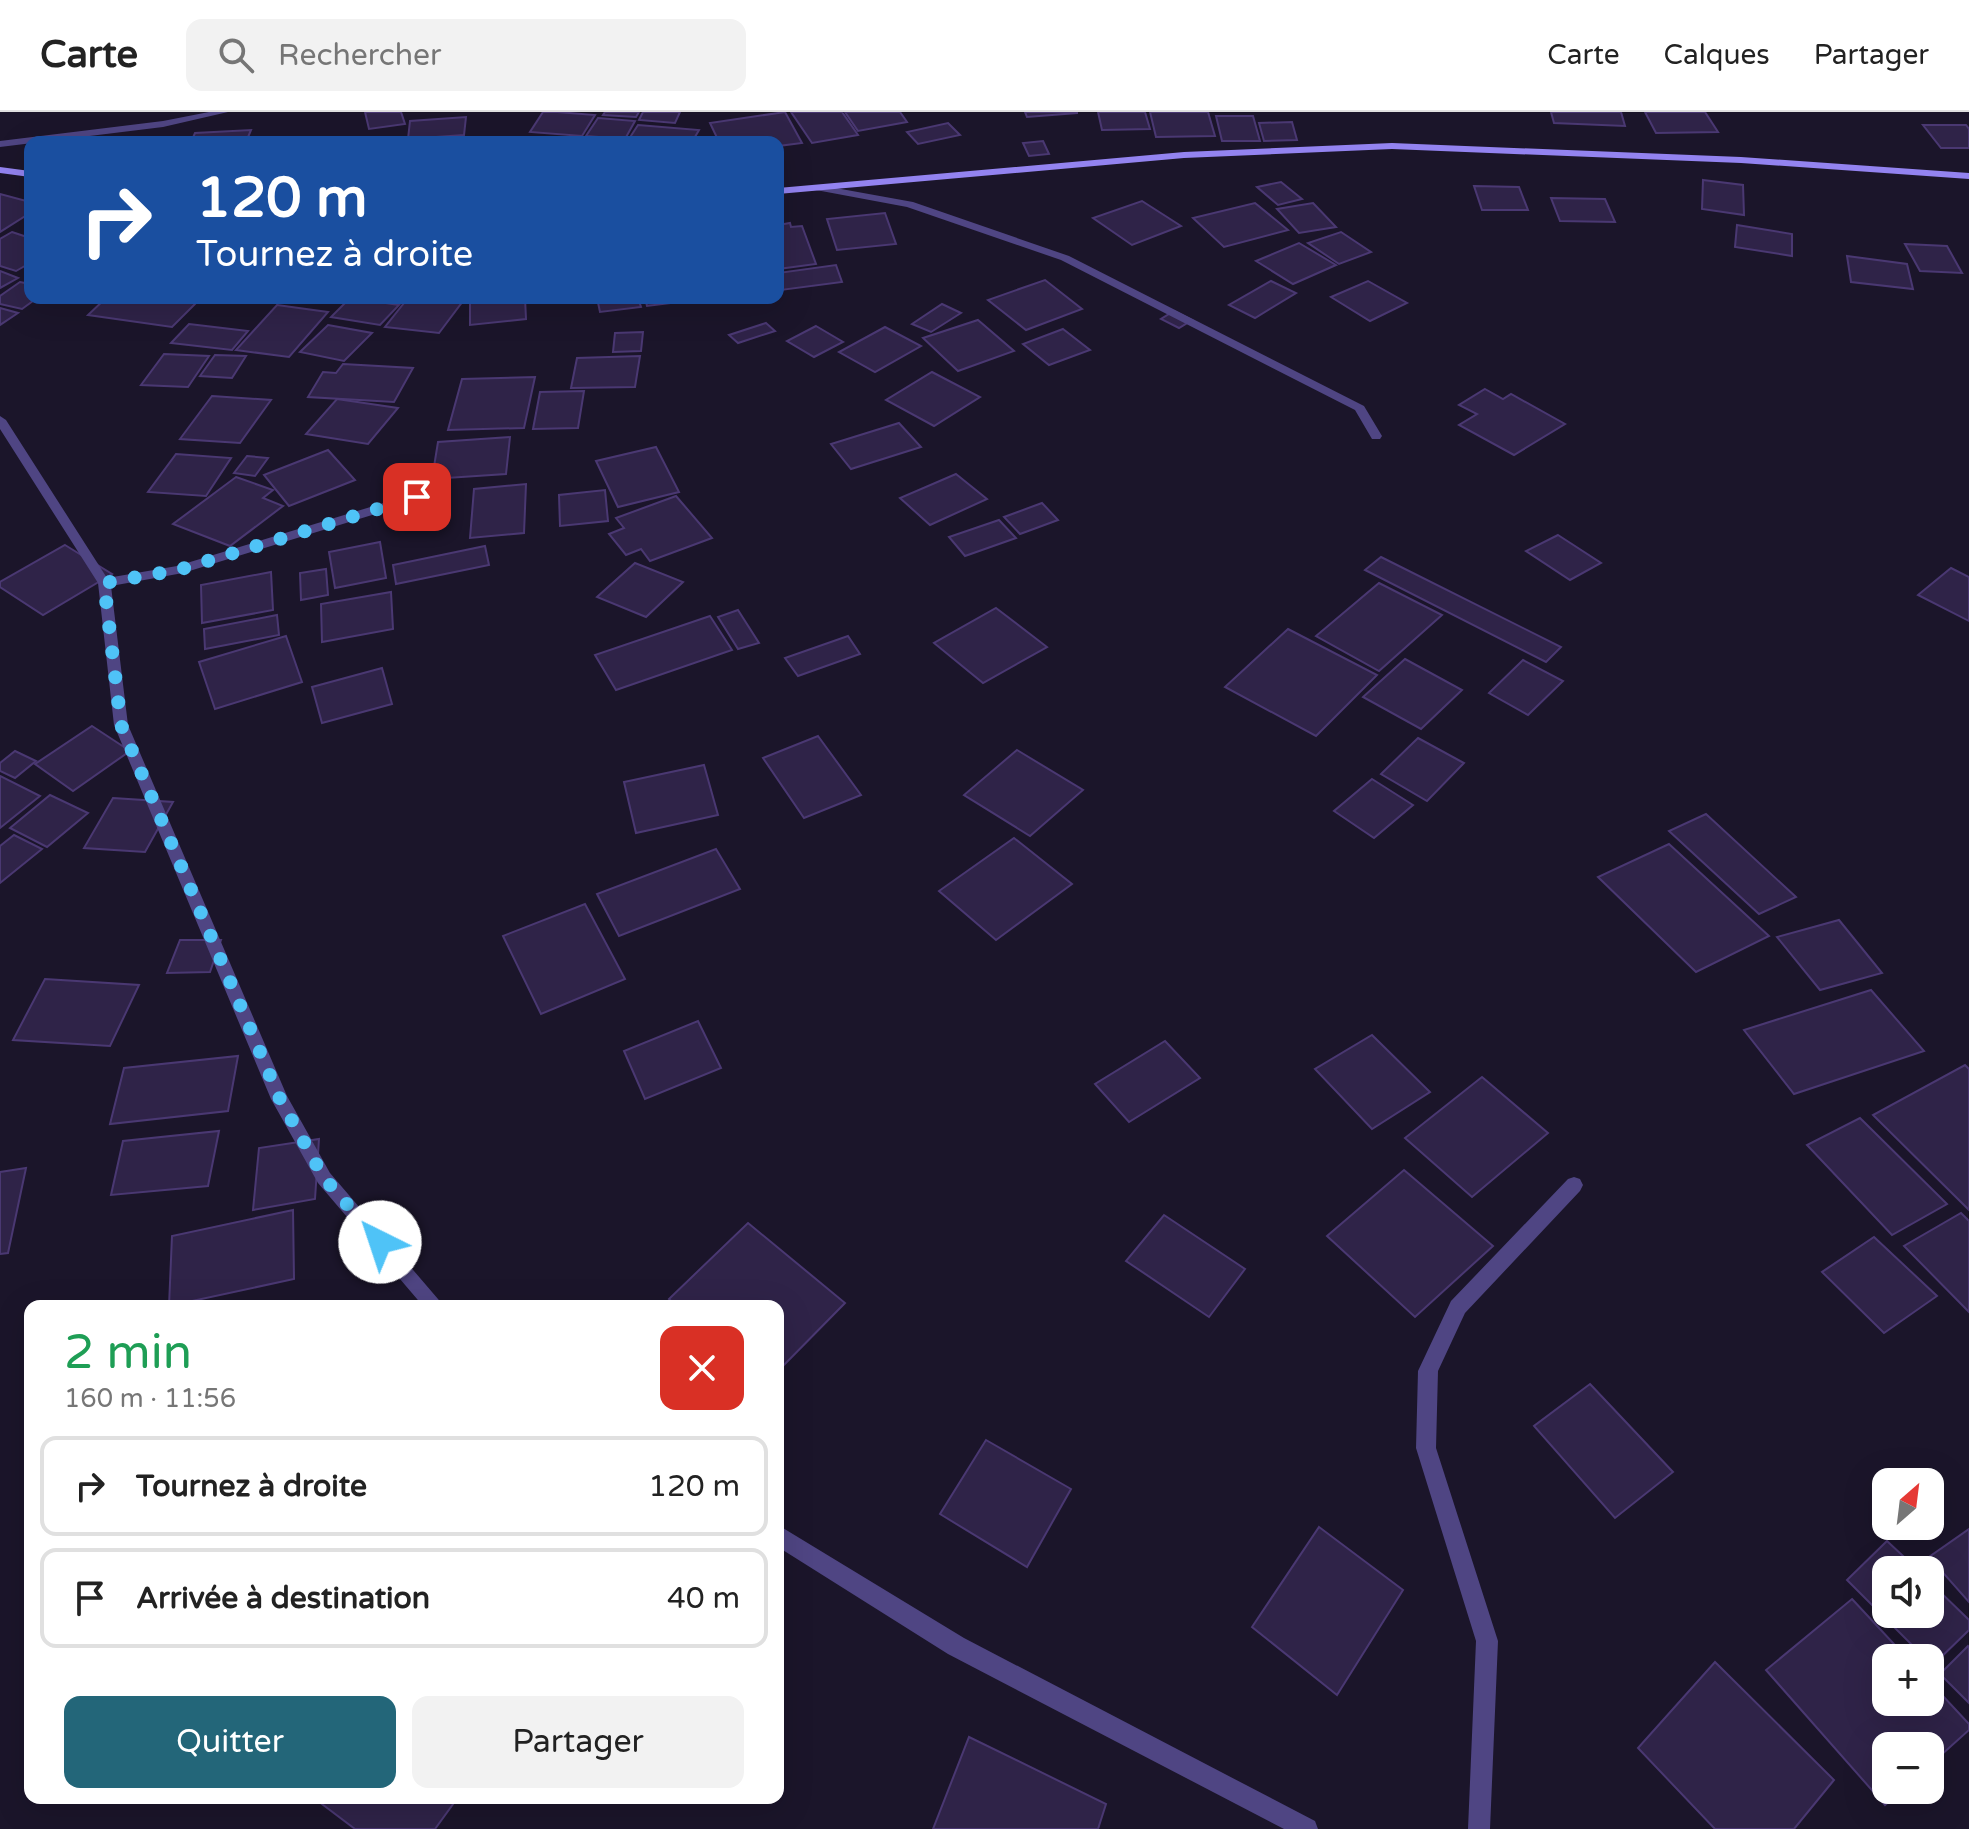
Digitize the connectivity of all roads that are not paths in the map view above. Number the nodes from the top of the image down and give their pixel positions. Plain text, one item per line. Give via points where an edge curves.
1 (223, 112) edge
2 (65, 136) edge
3 (24, 141) edge
4 (0, 144) edge
5 (0, 170) edge
6 (24, 173) edge
7 (1969, 176) edge
8 (819, 188) junction
9 (784, 191) edge
10 (0, 420) edge
11 (1376, 436) dead end
12 (417, 497) dead end
13 (104, 583) junction
14 (1574, 1185) dead end
15 (430, 1300) edge
16 (784, 1539) edge
17 (1307, 1829) edge
18 (1479, 1829) edge

1 - 2 street
3 - 4 street
5 - 6 main road
7 - 8 main road via 1741,160 1392,146 1184,155
8 - 9 main road
8 - 11 street via 909,204 1065,258 1360,408
10 - 13 street
12 - 13 street via 178,570
13 - 15 street via 121,725 280,1099 324,1178
14 - 18 street via 1458,1307 1428,1371 1426,1448 1487,1641
16 - 17 street via 956,1646

